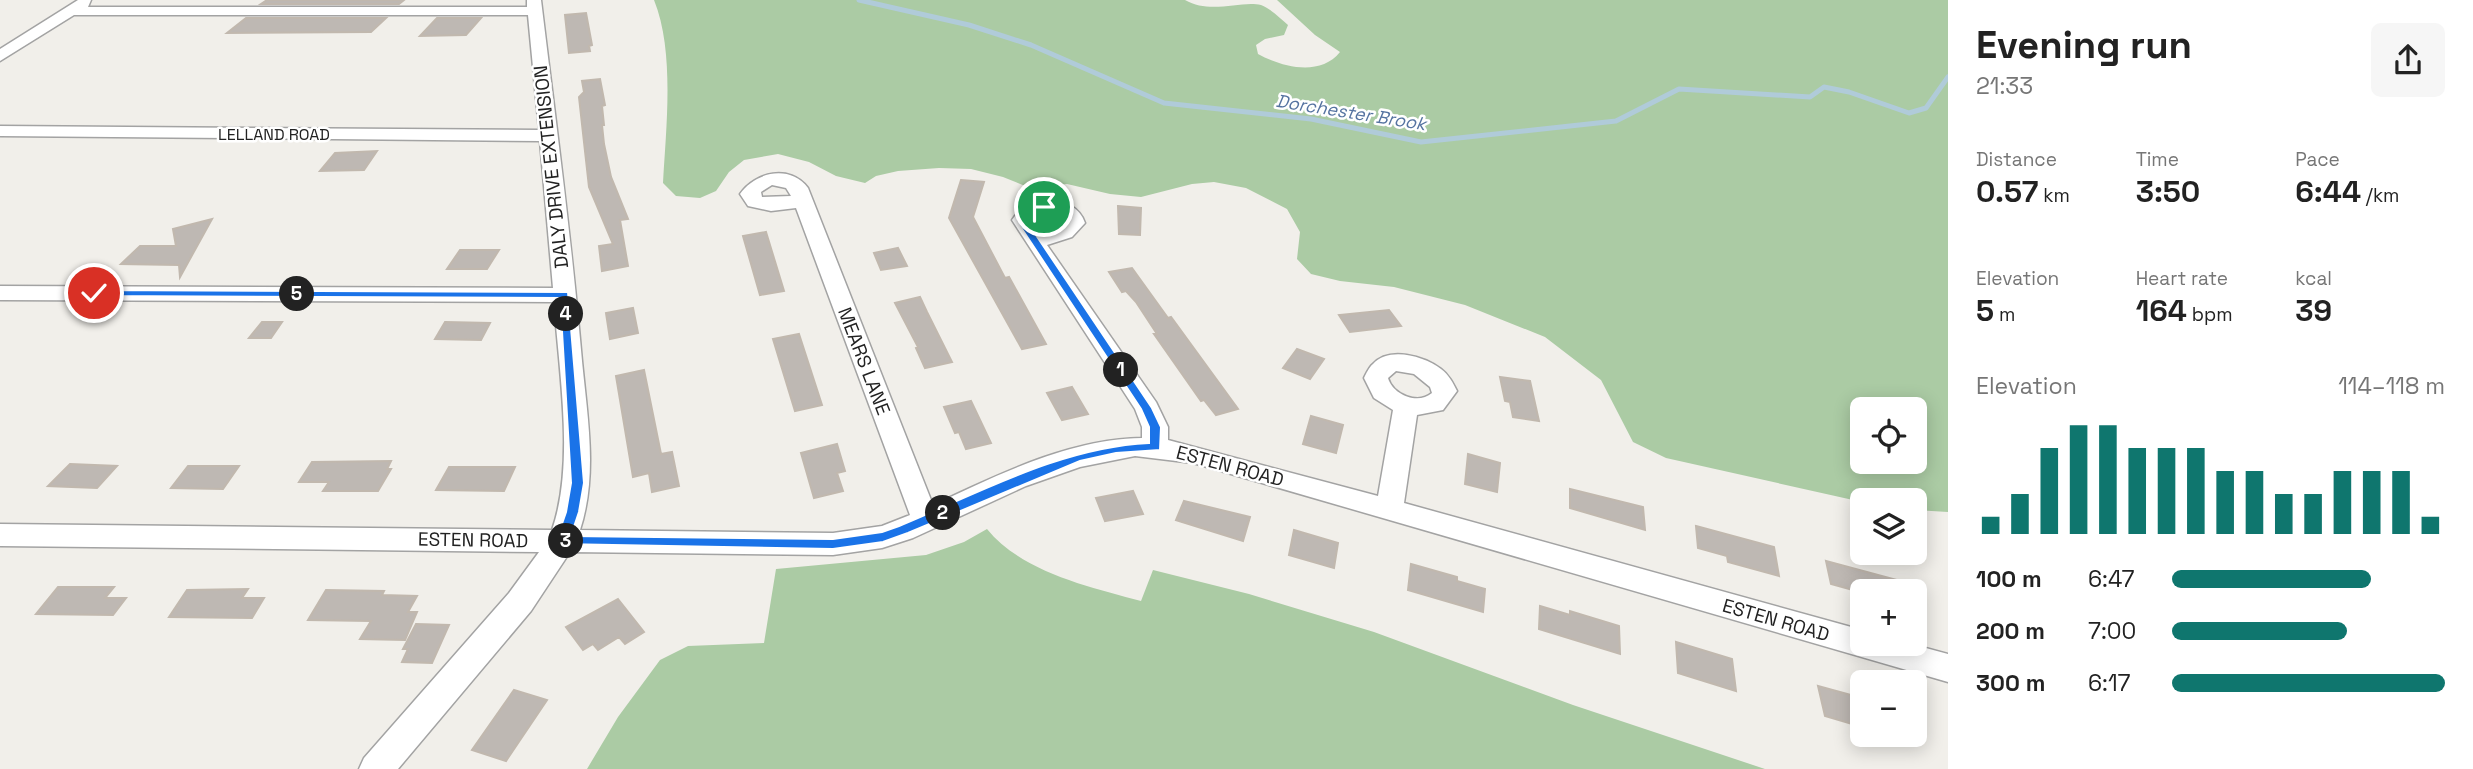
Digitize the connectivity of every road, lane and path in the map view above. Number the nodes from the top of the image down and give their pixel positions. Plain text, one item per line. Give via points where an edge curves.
1 (89, 0) edge
2 (534, 6) edge
3 (71, 10) junction
4 (0, 56) edge
5 (0, 131) edge
6 (548, 136) junction
7 (803, 201) dead end
8 (1035, 242) dead end
9 (0, 293) edge
10 (565, 295) junction
11 (1406, 405) dead end
12 (1156, 447) junction
13 (1389, 510) junction
14 (926, 521) junction
15 (0, 535) edge
16 (562, 541) junction
17 (1948, 668) edge
18 (376, 769) edge

1 - 3 street
2 - 3 street
2 - 6 street, DALY DRIVE EXTENSION
3 - 4 street
5 - 6 street, LELLAND ROAD
6 - 10 street, DALY DRIVE EXTENSION
7 - 14 street, MEARS LANE
8 - 12 street via 1146,408 1155,427
9 - 10 street
10 - 16 street, DALY DRIVE EXTENSION via 577,483
11 - 13 street
12 - 13 street, ESTEN ROAD
12 - 14 street, ESTEN ROAD via 1116,449 1066,461
13 - 17 street, ESTEN ROAD
14 - 16 street, ESTEN ROAD via 883,537 833,544
15 - 16 street, ESTEN ROAD
16 - 18 street, DALY DRIVE EXTENSION via 520,602

